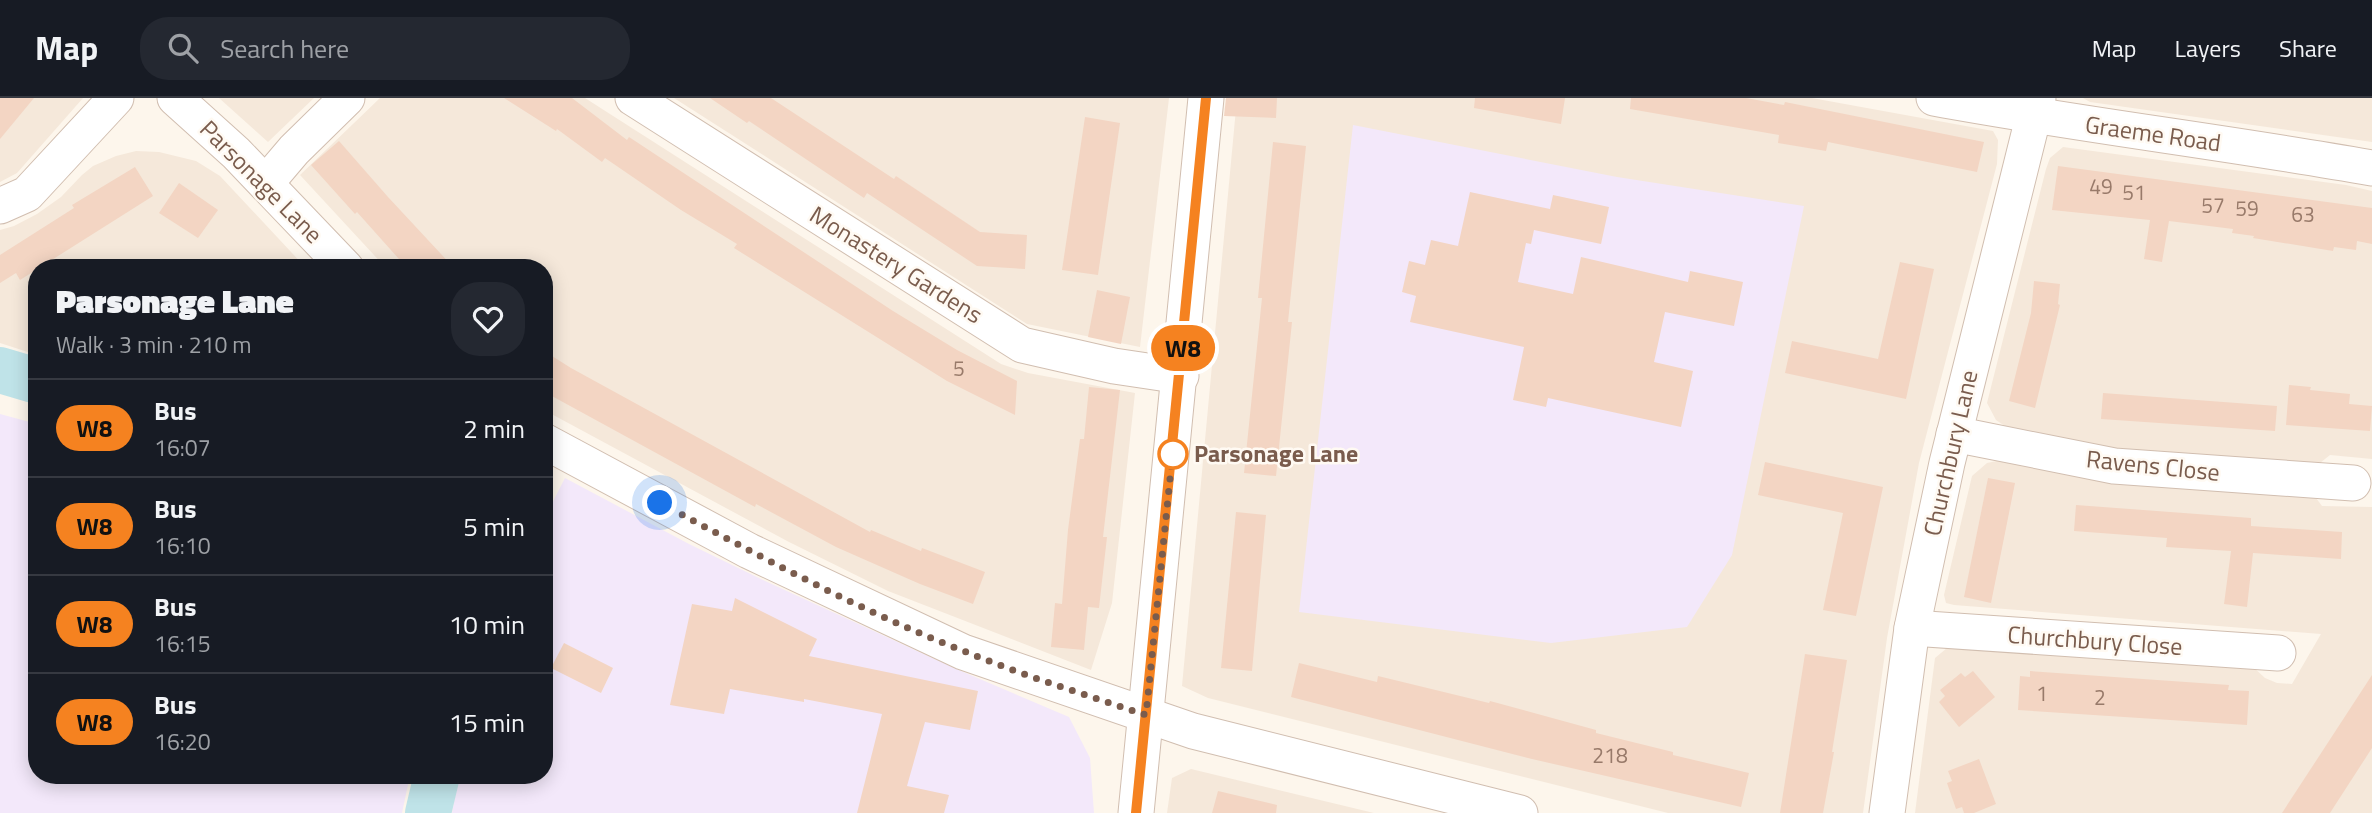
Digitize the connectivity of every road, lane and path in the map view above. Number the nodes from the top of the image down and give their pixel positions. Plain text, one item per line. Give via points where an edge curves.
1 (116, 98) edge
2 (175, 98) edge
3 (347, 98) edge
4 (633, 98) edge
5 (1206, 98) edge
6 (1934, 98) edge
7 (2036, 107) edge
8 (2372, 168) edge
9 (266, 183) junction
10 (0, 206) edge
11 (338, 259) edge
12 (1181, 376) junction
13 (1954, 434) junction
14 (553, 446) edge
15 (2353, 483) dead end
16 (1912, 628) junction
17 (2278, 653) dead end
18 (1146, 715) junction
19 (1136, 813) edge
20 (1520, 813) edge
21 (1887, 813) edge

1 - 10 street via 27,194
2 - 9 street, Parsonage Lane
3 - 9 street
4 - 12 street, Monastery Gardens via 1022,345
5 - 12 street
6 - 7 street, Graeme Road
7 - 8 street, Graeme Road
7 - 13 street, Churchbury Lane
9 - 11 street, Parsonage Lane
12 - 18 street
13 - 15 street, Ravens Close via 2114,466
13 - 16 street, Churchbury Lane
14 - 18 street via 750,551 963,652
16 - 17 street, Churchbury Close
16 - 21 street, Churchbury Lane
18 - 19 street
18 - 20 street

